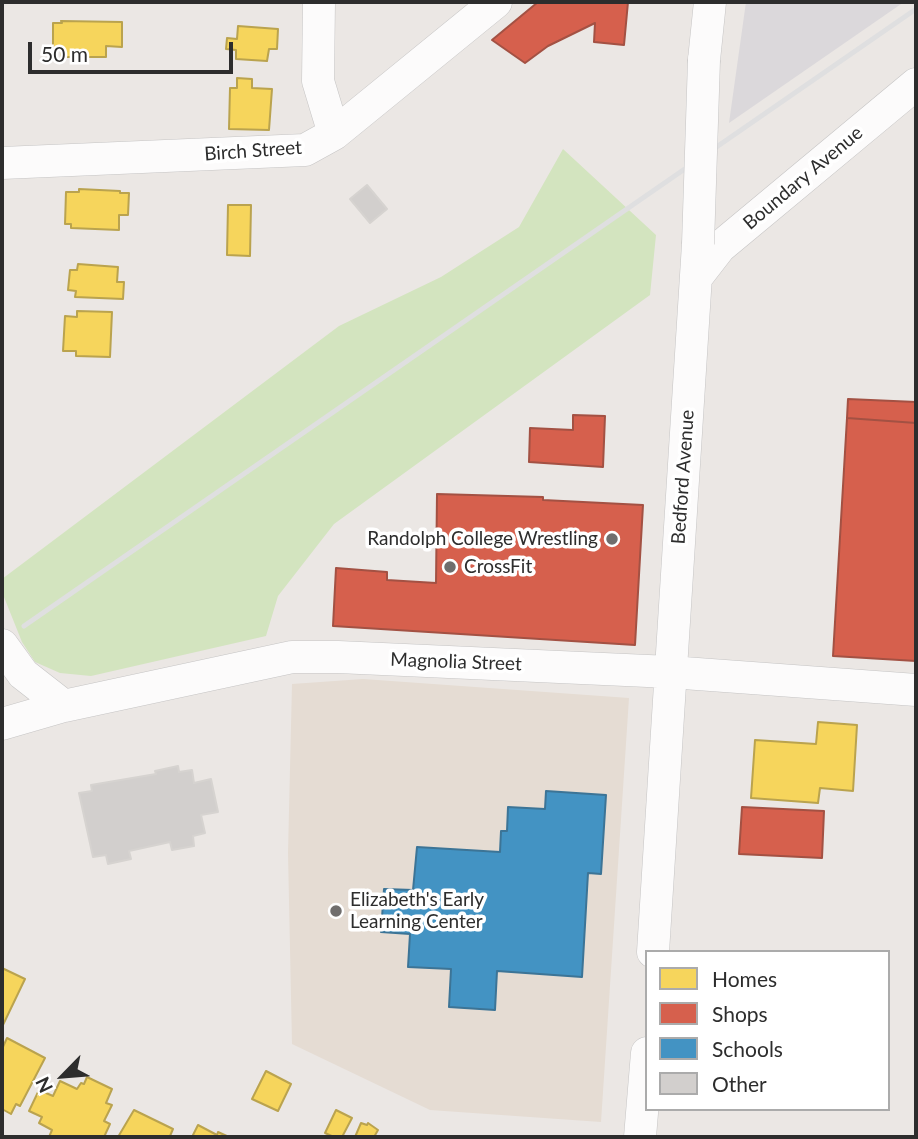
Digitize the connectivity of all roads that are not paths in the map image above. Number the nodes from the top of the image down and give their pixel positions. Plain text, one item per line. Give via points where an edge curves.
1 (319, 2) edge
2 (496, 2) edge
3 (710, 2) edge
4 (916, 84) edge
5 (334, 134) junction
6 (2, 163) edge
7 (696, 278) junction
8 (2, 645) edge
9 (670, 672) junction
10 (916, 690) edge
11 (64, 706) junction
12 (2, 724) edge
13 (653, 950) edge
14 (645, 1077) edge
15 (640, 1137) edge

1 - 5 street via 318,81
2 - 5 street, Birch Street
3 - 7 street, Bedford Avenue, bridge
4 - 7 street, Boundary Avenue via 720,247
5 - 6 street, Birch Street via 305,150
7 - 9 street, Bedford Avenue
8 - 11 street via 23,674
9 - 10 street, Magnolia Street
9 - 11 street, Magnolia Street via 292,657
9 - 13 street, Bedford Avenue
11 - 12 street, Magnolia Street
14 - 15 street

